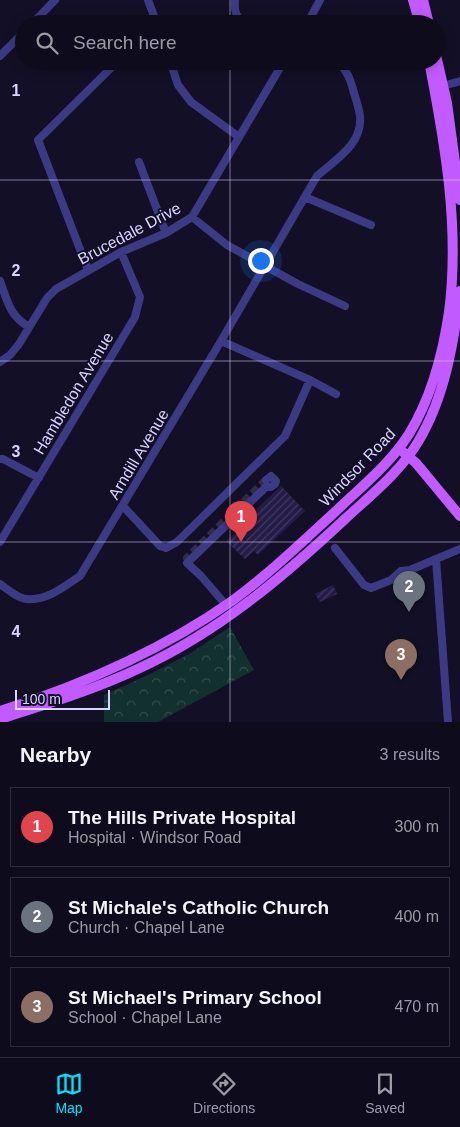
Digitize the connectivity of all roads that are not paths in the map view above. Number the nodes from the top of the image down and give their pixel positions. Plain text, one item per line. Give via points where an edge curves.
1 (54, 0) edge
2 (148, 0) edge
3 (236, 0) edge
4 (320, 0) edge
5 (413, 0) edge
6 (423, 0) edge
7 (40, 15) edge
8 (154, 15) edge
9 (236, 15) edge
10 (312, 15) edge
11 (417, 15) edge
12 (427, 15) edge
13 (15, 41) edge
14 (0, 56) edge
15 (109, 70) edge
16 (173, 70) edge
17 (279, 70) edge
18 (343, 70) edge
19 (431, 70) edge
20 (435, 70) edge
21 (439, 70) edge
22 (460, 81) edge
23 (443, 86) junction
24 (239, 137) junction
25 (139, 162) dead end
26 (304, 196) junction
27 (460, 200) edge
28 (192, 217) junction
29 (371, 225) dead end
30 (166, 233) junction
31 (121, 252) junction
32 (264, 266) junction
33 (88, 270) junction
34 (0, 281) edge
35 (460, 290) edge
36 (345, 306) dead end
37 (29, 327) junction
38 (221, 341) junction
39 (0, 362) edge
40 (310, 380) junction
41 (336, 394) dead end
42 (399, 448) junction
43 (409, 457) junction
44 (0, 459) edge
45 (39, 478) junction
46 (266, 480) dead end
47 (123, 506) junction
48 (460, 516) edge
49 (0, 542) edge
50 (335, 548) dead end
51 (460, 549) edge
52 (436, 559) junction
53 (192, 564) dead end
54 (201, 576) junction
55 (0, 584) edge
56 (256, 597) junction
57 (226, 605) junction
58 (188, 643) junction
59 (0, 711) edge
60 (0, 719) edge
61 (448, 722) edge

1 - 7 street
2 - 8 street
3 - 9 street
4 - 10 street
5 - 11 main road
6 - 12 main road
13 - 14 street
15 - 33 street via 38,140
16 - 24 street via 178,85 191,102
17 - 24 street, Brucedale Drive
18 - 26 street, Arndill Avenue via 350,78 360,117 358,130 342,156 317,176
19 - 42 main road, Windsor Road via 451,180 454,231 450,312 431,384 416,421
20 - 23 street
21 - 23 main road
22 - 23 street
23 - 27 main road
24 - 28 street, Brucedale Drive
25 - 30 street
26 - 29 street
26 - 32 street, Arndill Avenue
28 - 30 street, Brucedale Drive
28 - 32 street via 227,245
30 - 31 street, Brucedale Drive
31 - 33 street, Brucedale Drive
31 - 45 street, Hambledon Avenue via 140,297 135,317
32 - 36 street
32 - 38 street, Arndill Avenue
33 - 37 street, Brucedale Drive via 56,289
34 - 37 street via 13,314
35 - 43 main road, Windsor Road via 451,352 435,408
37 - 39 street, Brucedale Drive via 20,344
38 - 40 street
38 - 47 street, Arndill Avenue
40 - 41 street
40 - 47 street via 285,436 177,542 166,548 160,546
42 - 43 main road
42 - 57 main road, Windsor Road via 288,555
43 - 48 main road
43 - 56 main road, Windsor Road via 297,564
44 - 45 street
45 - 49 street, Hambledon Avenue
46 - 54 street via 271,476 276,480 187,563
47 - 55 street, Arndill Avenue via 80,576 56,592 26,600
50 - 52 street via 368,588 391,580 400,570 410,570
51 - 52 street
52 - 61 street
53 - 54 street
54 - 57 street
56 - 57 main road via 232,606
56 - 58 main road, Windsor Road
57 - 58 main road
57 - 59 main road, Windsor Road via 130,661 63,690
58 - 60 main road, Windsor Road via 144,667 78,695

